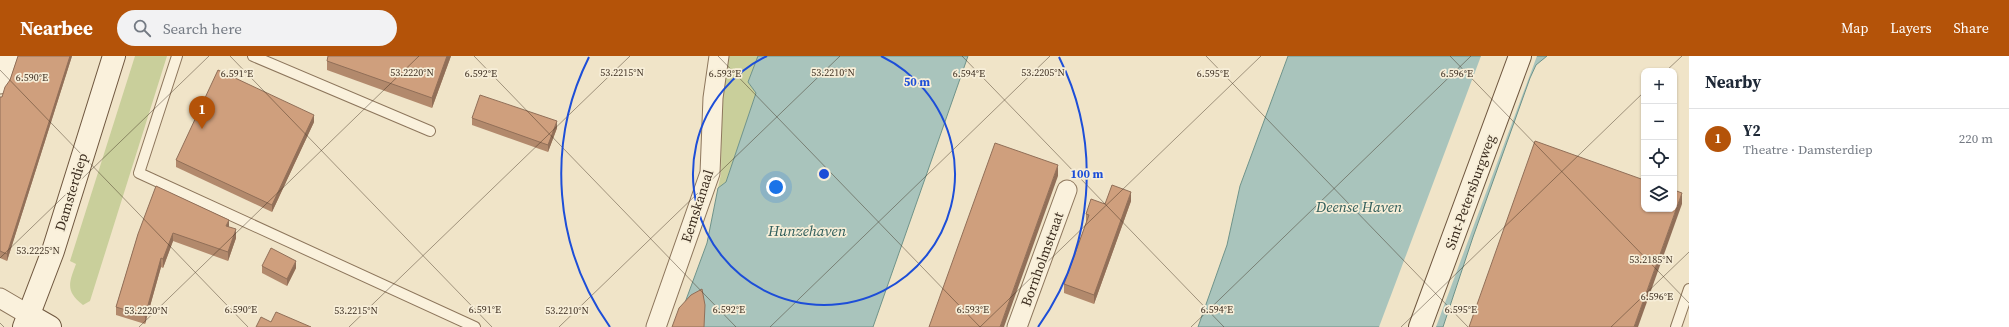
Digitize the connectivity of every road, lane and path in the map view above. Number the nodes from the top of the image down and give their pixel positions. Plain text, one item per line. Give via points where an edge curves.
1 (9, 56) edge
2 (114, 56) edge
3 (177, 56) edge
4 (253, 56) edge
5 (719, 56) edge
6 (1520, 56) edge
7 (0, 84) edge
8 (430, 131) dead end
9 (1067, 190) dead end
10 (1689, 289) edge
11 (0, 298) edge
12 (26, 321) edge
13 (50, 327) edge
14 (475, 327) edge
15 (656, 327) edge
16 (1017, 327) edge
17 (1420, 327) edge
18 (1676, 327) edge

1 - 7 street
2 - 12 street, Damsterdiep via 53,251
3 - 14 lane via 138,172
4 - 8 lane
5 - 15 street, Eemskanaal via 713,98 710,173
6 - 17 street, Sint-Petersburgweg
9 - 16 street, Bornholmstraat
10 - 18 lane
11 - 12 street
12 - 13 street

